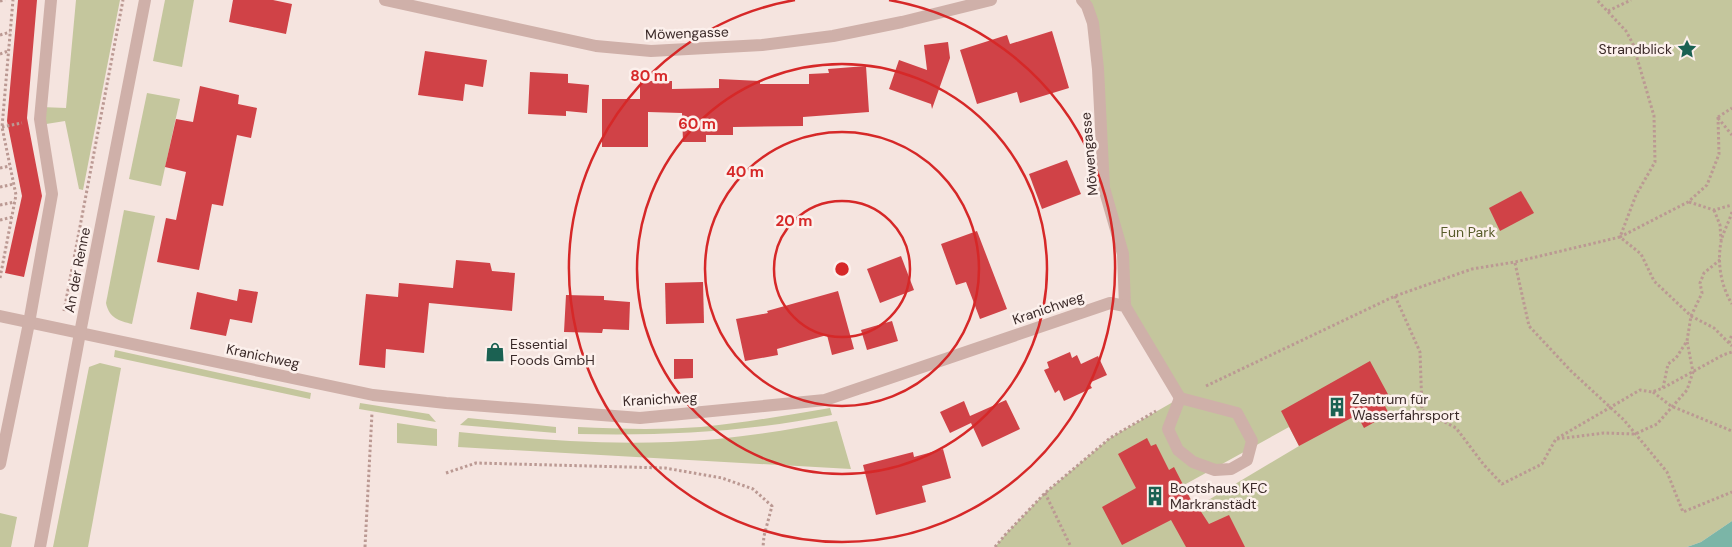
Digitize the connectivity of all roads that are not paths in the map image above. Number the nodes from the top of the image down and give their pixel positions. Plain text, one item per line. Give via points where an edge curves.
1 (51, 0) edge
2 (145, 0) edge
3 (991, 0) edge
4 (1082, 0) edge
5 (392, 1) edge
6 (1125, 306) junction
7 (0, 316) edge
8 (30, 323) junction
9 (80, 333) junction
10 (1180, 398) junction
11 (0, 464) edge
12 (40, 547) edge

1 - 8 street via 40,119 52,194
2 - 9 street, An der Renne
3 - 5 street, Möwengasse via 834,36 762,45 650,51 596,46
4 - 6 street, Möwengasse via 1093,23 1104,188 1123,254
6 - 9 street, Kranichweg via 1110,302 824,400 640,418 373,395
6 - 10 street
7 - 8 street, Kranichweg
8 - 9 street, Kranichweg
8 - 11 street
9 - 12 street, An der Renne
10 - 10 street via 1168,429 1178,450 1193,462 1215,470 1231,469 1247,460 1252,441 1237,413

